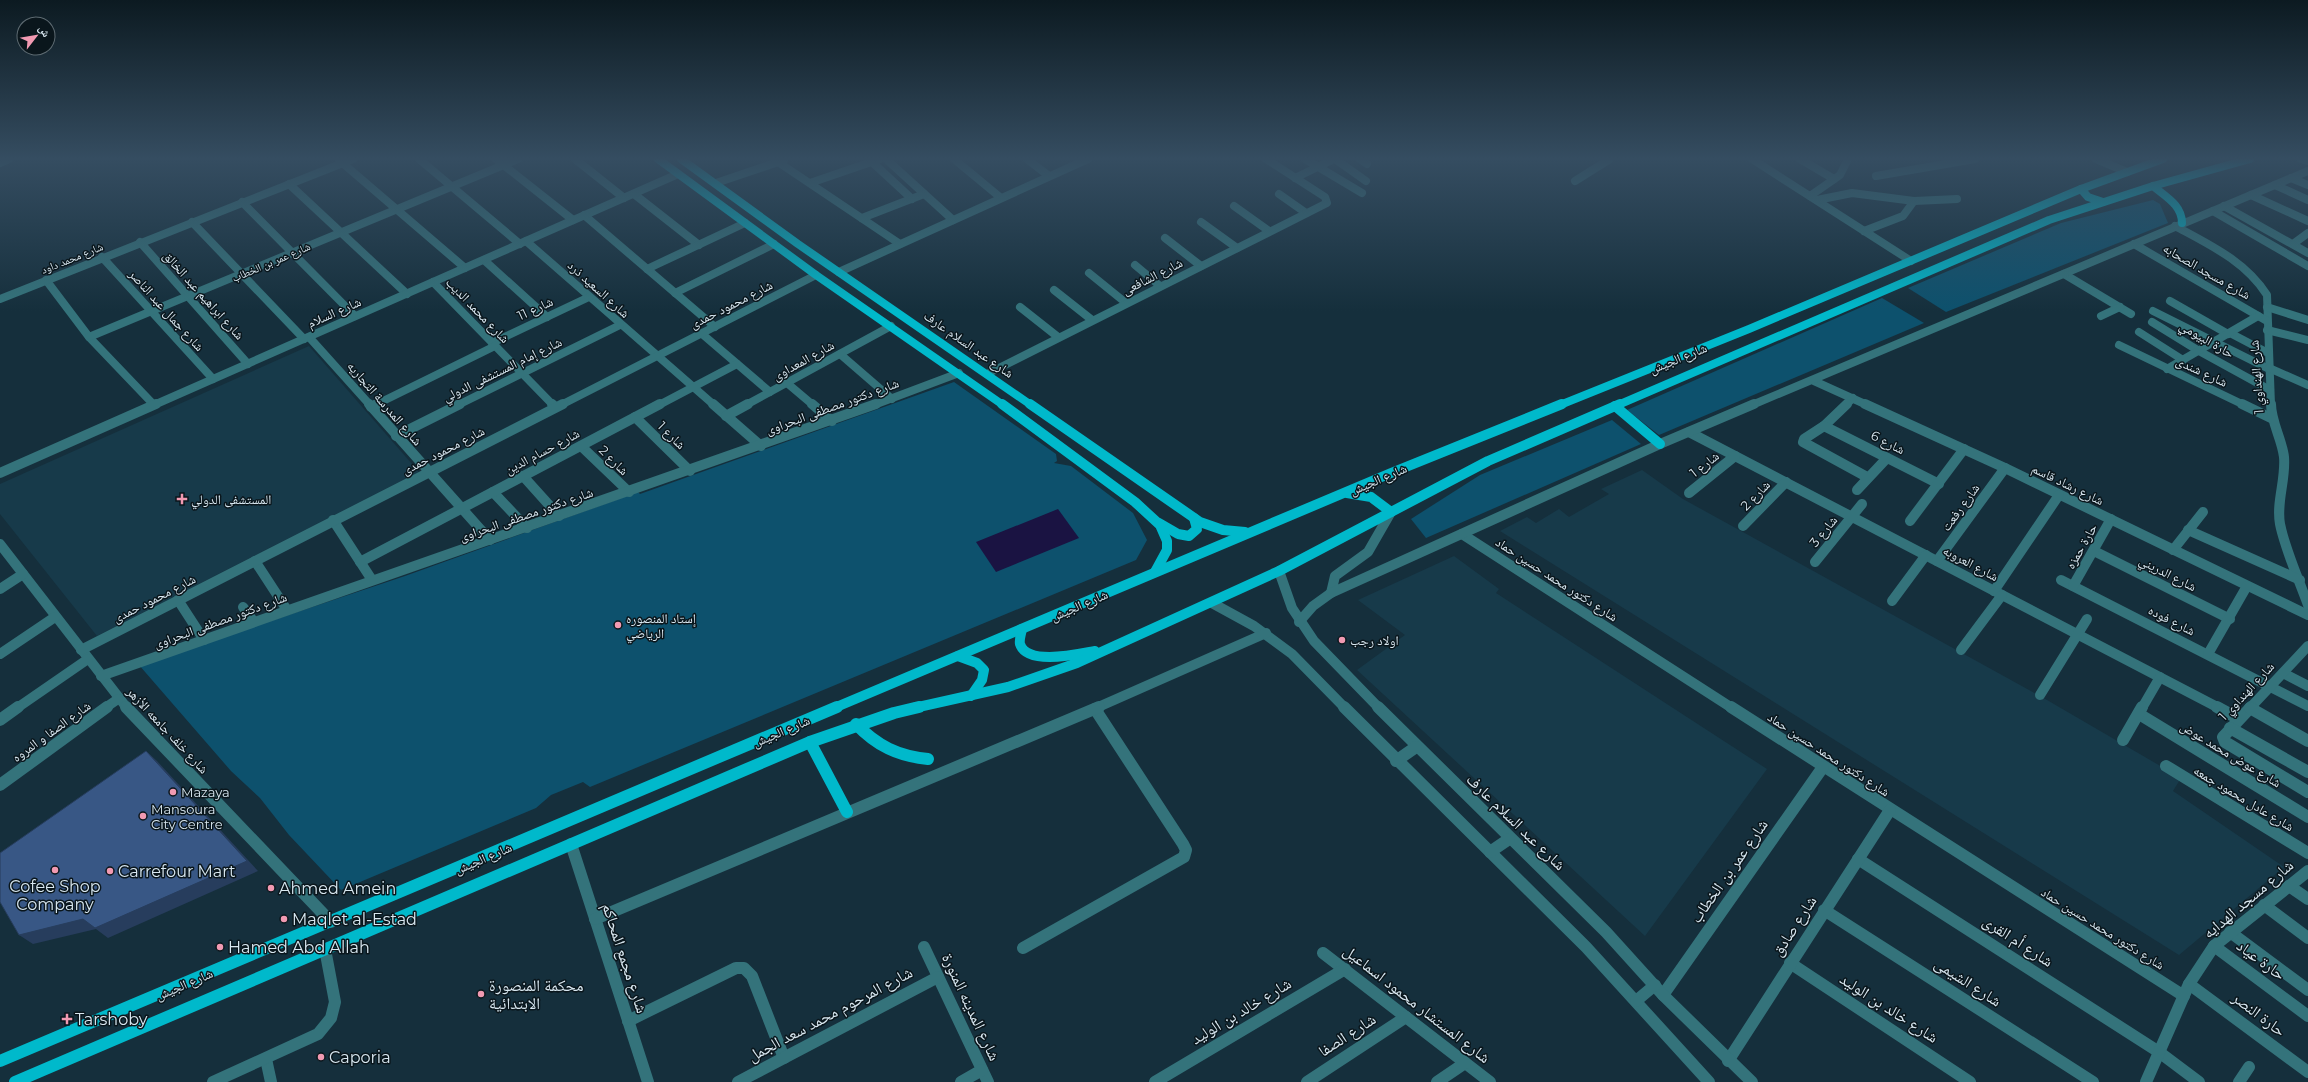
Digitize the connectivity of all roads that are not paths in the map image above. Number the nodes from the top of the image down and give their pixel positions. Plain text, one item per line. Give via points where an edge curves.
1 (223, 209) edge
2 (249, 209) edge
3 (316, 209) edge
4 (481, 209) edge
5 (560, 209) edge
6 (597, 209) edge
7 (654, 209) edge
8 (727, 209) edge
9 (752, 209) edge
10 (849, 209) edge
11 (884, 209) edge
12 (941, 209) edge
13 (976, 209) edge
14 (1239, 209) edge
15 (1301, 209) edge
16 (1312, 209) edge
17 (1831, 209) edge
18 (1908, 209) edge
19 (2034, 209) edge
20 (2080, 209) edge
21 (2180, 209) edge
22 (2230, 209) edge
23 (2284, 209) edge
24 (397, 210) joint
25 (2213, 210) joint
26 (1306, 213) junction
27 (584, 215) junction
28 (862, 218) junction
29 (573, 220) junction
30 (953, 220) junction
31 (2308, 220) edge
32 (192, 222) junction
33 (1201, 222) dead end
34 (746, 223) junction
35 (2178, 225) junction
36 (1864, 231) junction
37 (1269, 232) junction
38 (341, 233) junction
39 (2308, 234) edge
40 (1165, 238) dead end
41 (140, 242) junction
42 (523, 243) junction
43 (774, 244) junction
44 (900, 244) junction
45 (2134, 244) junction
46 (2293, 244) junction
47 (699, 245) junction
48 (1237, 248) junction
49 (292, 253) junction
50 (2308, 253) edge
51 (102, 257) junction
52 (484, 260) junction
53 (1911, 261) junction
54 (1135, 266) dead end
55 (1201, 266) junction
56 (2308, 266) edge
57 (466, 268) junction
58 (647, 269) junction
59 (839, 272) junction
60 (1089, 273) dead end
61 (241, 274) junction
62 (2064, 274) junction
63 (816, 275) junction
64 (46, 280) junction
65 (433, 282) junction
66 (1160, 286) junction
67 (1054, 290) dead end
68 (675, 292) junction
69 (407, 294) junction
70 (188, 296) junction
71 (589, 297) junction
72 (0, 299) edge
73 (2170, 301) dead end
74 (1126, 303) junction
75 (1020, 307) dead end
76 (2120, 307) junction
77 (2267, 307) junction
78 (1798, 308) junction
79 (2308, 310) edge
80 (2153, 311) dead end
81 (152, 312) junction
82 (2131, 314) dead end
83 (355, 316) junction
84 (2101, 316) dead end
85 (2258, 316) junction
86 (547, 317) junction
87 (2304, 319) edge
88 (1092, 320) junction
89 (1815, 321) junction
90 (2152, 322) dead end
91 (620, 325) junction
92 (891, 326) junction
93 (2267, 326) junction
94 (715, 327) junction
95 (2138, 332) dead end
96 (702, 333) junction
97 (2229, 333) junction
98 (89, 337) junction
99 (1058, 337) junction
100 (306, 338) junction
101 (2308, 340) edge
102 (2214, 342) junction
103 (494, 344) junction
104 (2119, 345) dead end
105 (2199, 351) junction
106 (2268, 353) junction
107 (840, 354) junction
108 (656, 356) junction
109 (2183, 360) junction
110 (248, 364) junction
111 (737, 364) junction
112 (2269, 368) junction
113 (2167, 369) junction
114 (959, 372) junction
115 (522, 373) junction
116 (987, 374) junction
117 (213, 379) junction
118 (1814, 381) junction
119 (787, 383) junction
120 (2308, 384) edge
121 (692, 387) junction
122 (2270, 390) junction
123 (770, 392) junction
124 (1853, 398) junction
125 (892, 399) junction
126 (154, 406) junction
127 (1615, 406) junction
128 (371, 407) junction
129 (555, 407) junction
130 (726, 416) junction
131 (635, 417) junction
132 (2273, 419) junction
133 (832, 421) junction
134 (1824, 426) junction
135 (1689, 432) junction
136 (396, 436) junction
137 (1660, 444) junction
138 (581, 446) junction
139 (761, 446) junction
140 (1964, 449) junction
141 (1735, 456) junction
142 (1887, 458) junction
143 (2005, 468) junction
144 (690, 471) junction
145 (428, 473) junction
146 (0, 474) edge
147 (523, 476) junction
148 (1867, 477) junction
149 (1786, 482) junction
150 (1939, 484) junction
151 (1856, 490) dead end
152 (493, 492) junction
153 (628, 492) junction
154 (1689, 493) dead end
155 (2059, 495) junction
156 (1337, 496) junction
157 (1862, 504) dead end
158 (460, 509) junction
159 (1391, 512) junction
160 (2202, 512) dead end
161 (559, 516) junction
162 (1852, 516) junction
163 (1194, 518) junction
164 (2111, 519) junction
165 (333, 520) junction
166 (1910, 521) dead end
167 (1158, 522) junction
168 (1743, 526) dead end
169 (527, 528) junction
170 (2188, 530) junction
171 (1249, 532) junction
172 (1462, 534) junction
173 (490, 540) junction
174 (0, 545) edge
175 (2173, 550) junction
176 (2094, 551) junction
177 (1926, 555) junction
178 (255, 561) junction
179 (1937, 561) junction
180 (360, 562) junction
181 (1815, 562) dead end
182 (1278, 571) junction
183 (1154, 573) junction
184 (23, 574) junction
185 (372, 580) junction
186 (2062, 580) dead end
187 (2300, 580) junction
188 (2073, 586) junction
189 (2247, 586) junction
190 (0, 589) edge
191 (1331, 593) junction
192 (1998, 593) junction
193 (178, 600) junction
194 (1892, 601) dead end
195 (1212, 603) junction
196 (2308, 604) edge
197 (243, 607) dead end
198 (287, 610) junction
199 (2308, 615) edge
200 (55, 617) junction
201 (2087, 619) dead end
202 (2230, 619) junction
203 (254, 622) junction
204 (1299, 622) junction
205 (1022, 629) junction
206 (1266, 634) junction
207 (2078, 634) junction
208 (204, 640) junction
209 (2308, 646) edge
210 (1110, 648) junction
211 (1961, 650) dead end
212 (0, 654) edge
213 (2208, 654) junction
214 (84, 655) junction
215 (958, 656) junction
216 (2283, 673) junction
217 (101, 676) junction
218 (2160, 677) junction
219 (2271, 686) junction
220 (2308, 686) edge
221 (2040, 695) dead end
222 (971, 696) junction
223 (118, 699) junction
224 (2308, 706) edge
225 (1095, 708) junction
226 (2250, 708) junction
227 (2139, 714) junction
228 (2239, 719) junction
229 (0, 720) edge
230 (856, 724) junction
231 (2230, 728) junction
232 (2123, 740) dead end
233 (2308, 741) edge
234 (810, 742) junction
235 (1416, 747) junction
236 (928, 759) dead end
237 (1396, 761) junction
238 (2166, 766) dead end
239 (1823, 768) junction
240 (2308, 772) edge
241 (0, 785) edge
242 (2308, 792) edge
243 (1890, 810) junction
244 (846, 812) junction
245 (2308, 817) edge
246 (1509, 839) junction
247 (571, 844) junction
248 (1490, 852) junction
249 (2308, 853) edge
250 (1858, 859) junction
251 (2308, 871) edge
252 (2289, 886) junction
253 (2308, 899) edge
254 (2264, 905) junction
255 (1824, 910) junction
256 (595, 918) junction
257 (331, 922) junction
258 (2230, 932) junction
259 (2308, 938) edge
260 (2214, 946) junction
261 (924, 947) dead end
262 (1023, 948) dead end
263 (325, 949) junction
264 (1323, 953) dead end
265 (1790, 963) junction
266 (1345, 969) junction
267 (938, 977) junction
268 (1659, 990) junction
269 (2187, 990) junction
270 (2308, 990) edge
271 (1636, 1001) junction
272 (2308, 1016) edge
273 (1406, 1017) junction
274 (628, 1021) junction
275 (2159, 1052) junction
276 (784, 1058) junction
277 (266, 1059) junction
278 (0, 1061) edge
279 (1728, 1061) junction
280 (1466, 1063) junction
281 (2249, 1067) dead end
282 (2308, 1072) edge
283 (985, 1076) edge
284 (15, 1082) edge
285 (213, 1082) edge
286 (271, 1082) edge
287 (648, 1082) edge
288 (738, 1082) edge
289 (961, 1082) edge
290 (1154, 1082) edge
291 (1307, 1082) edge
292 (1437, 1082) edge
293 (1490, 1082) edge
294 (1710, 1082) edge
295 (1752, 1082) edge
296 (1970, 1082) edge
297 (2093, 1082) edge
298 (2146, 1082) edge
299 (2199, 1082) edge
300 (2239, 1082) edge

1 - 32 street, شارع محمد داود
2 - 49 street
3 - 38 street
4 - 42 street, شارع السعيد ذرد
5 - 29 street
6 - 27 street, شارع السلام
7 - 47 street
8 - 34 main road
9 - 59 main road, شارع عبد السلام عارف
10 - 28 street
11 - 28 street
12 - 30 street
13 - 30 street
14 - 37 street
15 - 26 street
16 - 26 street, شارع الشافعى
17 - 36 street
18 - 36 street via 1903,216
19 - 53 main road, شارع الجيش
20 - 89 main road, شارع الجيش via 2049,220
21 - 35 main road via 2182,214
22 - 46 street
23 - 31 street
24 - 38 street, شارع عمر بن الخطاب
24 - 57 street
25 - 35 street
25 - 56 street
26 - 37 street, شارع الشافعى
27 - 29 street, شارع السلام
27 - 58 street
28 - 44 street
29 - 42 street, شارع السلام
30 - 44 street
32 - 41 street, شارع محمد داود
32 - 61 street, شارع المدرسة التجاريه
33 - 48 street
34 - 43 main road
34 - 47 street
35 - 45 street
35 - 77 street, شارع الهنداوي 1 via 2245,267 2260,281 2267,294
36 - 53 street
37 - 48 street, شارع الشافعى
38 - 49 street, شارع عمر بن الخطاب
38 - 69 street
39 - 46 street
40 - 55 street
41 - 51 street, شارع محمد داود
41 - 70 street, شارع ابراهيم عبد الخالق
42 - 52 street, شارع السلام
42 - 71 street, شارع السعيد ذرد
43 - 63 main road
43 - 68 street
44 - 59 street
45 - 62 street
45 - 85 street, شارع مسجد الصحابه
46 - 50 street
47 - 58 street
48 - 55 street, شارع الشافعى
49 - 61 street, شارع عمر بن الخطاب
49 - 83 street
51 - 64 street, شارع محمد داود
51 - 81 street, شارع جمال عبد الناصر
52 - 57 street, شارع السلام
52 - 86 street
53 - 78 main road, شارع الجيش
54 - 66 street
55 - 66 street, شارع الشافعى
57 - 65 street, شارع السلام
58 - 68 street
59 - 116 main road, شارع عبد السلام عارف
60 - 74 street
61 - 70 street, شارع عمر بن الخطاب
61 - 100 street, شارع المدرسة التجاريه
62 - 76 street
62 - 118 street
63 - 92 main road
63 - 94 street, شارع محمود حمدى
64 - 72 street, شارع محمد داود
64 - 98 street
65 - 69 street, شارع السلام
65 - 103 street, شارع محمد الديب
66 - 74 street, شارع الشافعى
67 - 88 street
68 - 94 street
69 - 83 street, شارع السلام
70 - 81 street, شارع عمر بن الخطاب
70 - 110 street, شارع ابراهيم عبد الخالق
71 - 86 street, شارع 11
71 - 91 street, شارع السعيد ذرد
73 - 97 street
74 - 88 street, شارع الشافعى
75 - 99 street
76 - 82 street
76 - 84 street
77 - 87 street
77 - 93 street, شارع الهنداوي 1
78 - 89 main road
78 - 156 main road, شارع الجيش
79 - 87 street
80 - 102 street
81 - 98 street, شارع عمر بن الخطاب
81 - 117 street, شارع جمال عبد الناصر
83 - 100 street, شارع السلام
85 - 93 street, شارع مسجد الصحابه
85 - 97 street
86 - 103 street, شارع 11
88 - 99 street, شارع الشافعى
89 - 127 main road, شارع الجيش
90 - 105 street, حارة البيومي
91 - 108 street, شارع السعيد ذرد
91 - 115 street, شارع إمام المستشفى الدولي
92 - 107 street, شارع المعداوى
92 - 114 main road
93 - 101 street, شارع مسجد الصحابه
93 - 106 street, شارع الهنداوي 1
94 - 96 street, شارع محمود حمدى
95 - 109 street
96 - 108 street, شارع محمود حمدى
96 - 111 street
97 - 102 street
97 - 106 street
98 - 126 street
99 - 116 street, شارع الشافعى
100 - 110 street, شارع السلام
100 - 128 street, شارع المدرسة التجاريه
102 - 105 street
102 - 112 street
103 - 115 street, شارع محمد الديب
103 - 128 street, شارع 11
104 - 113 street, شارع شندى
105 - 109 street
105 - 122 street, حارة البيومي
106 - 112 street, شارع الهنداوي 1
107 - 119 street, شارع المعداوى
107 - 125 street
108 - 121 street, شارع السعيد ذرد
108 - 129 street, شارع محمود حمدى
109 - 113 street
110 - 117 street, شارع السلام
111 - 121 street, شارع حسام الدين
111 - 123 street
112 - 120 street
112 - 122 street, شارع الهنداوي 1
113 - 132 street, شارع شندى
114 - 125 street, شارع دكتور مصطفى البحراوى
114 - 167 main road
115 - 129 street, شارع محمد الديب
115 - 136 street, شارع إمام المستشفى الدولي
116 - 163 main road, شارع عبد السلام عارف
117 - 126 street, شارع السلام
118 - 124 street, شارع رشاد قاسم
118 - 135 street
119 - 123 street, شارع المعداوى
119 - 133 street
121 - 130 street, شارع السعيد ذرد
121 - 131 street, شارع حسام الدين
122 - 132 street, شارع الهنداوي 1
123 - 130 street, شارع المعداوى
124 - 134 street
124 - 140 street, شارع رشاد قاسم
125 - 133 street, شارع دكتور مصطفى البحراوى
126 - 146 street, شارع السلام
127 - 137 main road
127 - 159 main road, شارع الجيش via 1488,461
128 - 136 street, شارع المدرسة التجاريه
129 - 145 street, شارع محمود حمدى
130 - 139 street, شارع السعيد ذرد
131 - 138 street, شارع حسام الدين
131 - 144 street, شارع 1
132 - 187 street, شارع الهنداوي 1 via 2284,457 2285,476 2279,506 2280,524
133 - 139 street, شارع دكتور مصطفى البحراوى
134 - 142 street, شارع 6
134 - 148 street via 1804,439 1806,445
135 - 137 street
135 - 141 street, شارع العروبه
136 - 145 street, شارع المدرسة التجاريه
137 - 172 street
138 - 147 street, شارع حسام الدين
138 - 153 street, شارع 2
139 - 144 street, شارع دكتور مصطفى البحراوى
140 - 143 street, شارع رشاد قاسم
140 - 150 street
141 - 149 street, شارع العروبه
141 - 154 street, شارع 1
142 - 148 street
142 - 150 street, شارع 6
143 - 155 street, شارع رشاد قاسم
143 - 179 street, شارع رفعت
144 - 153 street, شارع دكتور مصطفى البحراوى
145 - 158 street, شارع المدرسة التجاريه
145 - 165 street, شارع محمود حمدى
147 - 152 street, شارع حسام الدين
147 - 161 street
148 - 151 street
149 - 162 street, شارع العروبه
149 - 168 street, شارع 2
150 - 166 street
152 - 158 street, شارع حسام الدين
152 - 169 street
153 - 161 street, شارع دكتور مصطفى البحراوى
155 - 164 street, شارع رشاد قاسم
155 - 192 street
156 - 159 main road via 1357,493 1368,495 1381,502
156 - 171 main road, شارع الجيش
157 - 162 street, شارع 3
158 - 173 street, شارع المدرسة التجاريه
158 - 180 street, شارع حسام الدين
159 - 182 main road, شارع الجيش
159 - 191 street via 1367,553 1336,574 1331,583
160 - 170 street
161 - 169 street, شارع دكتور مصطفى البحراوى
162 - 177 street, شارع العروبه
162 - 181 street, شارع 3
163 - 167 main road via 1197,529 1189,536 1178,534
163 - 171 main road, شارع عبد السلام عارف via 1224,530
164 - 175 street, شارع رشاد قاسم
164 - 176 street, حارة حمزه
165 - 178 street, شارع محمود حمدى
165 - 180 street
167 - 183 main road via 1168,540 1168,551
169 - 173 street, شارع دكتور مصطفى البحراوى
170 - 175 street
170 - 187 street
171 - 183 main road, شارع الجيش
172 - 191 street
172 - 239 street, شارع دكتور محمد حسين حماد
173 - 185 street, شارع دكتور مصطفى البحراوى
174 - 184 street, شارع خلف جامعه الأزهر
175 - 189 street, شارع رشاد قاسم
176 - 188 street, حارة حمزه
176 - 202 street, شارع الدريني
177 - 179 street, شارع العروبه
177 - 194 street
178 - 193 street, شارع محمود حمدى
178 - 198 street
179 - 192 street, شارع العروبه
180 - 185 street
182 - 195 main road, شارع الجيش
182 - 204 street, شارع عبد السلام عارف
183 - 205 main road, شارع الجيش
184 - 190 street
184 - 200 street, شارع خلف جامعه الأزهر
185 - 198 street, شارع دكتور مصطفى البحراوى
186 - 188 street, شارع فوده
187 - 196 street, شارع الهنداوي 1
188 - 213 street, شارع فوده
189 - 199 street, شارع رشاد قاسم
189 - 202 street
191 - 204 street via 1313,606
192 - 207 street, شارع العروبه
192 - 211 street
193 - 208 street
193 - 214 street, شارع محمود حمدى
195 - 206 street
195 - 210 main road, شارع الجيش
197 - 203 street
198 - 203 street, شارع دكتور مصطفى البحراوى
200 - 212 street
200 - 214 street, شارع خلف جامعه الأزهر
201 - 207 street
202 - 213 street
203 - 208 street, شارع دكتور مصطفى البحراوى
204 - 235 street, شارع عبد السلام عارف via 1314,641
205 - 210 main road via 1018,638 1020,647 1027,654 1037,658
205 - 215 main road, شارع الجيش
206 - 225 street
206 - 237 street via 1292,654
207 - 218 street, شارع العروبه
207 - 221 street
208 - 217 street, شارع دكتور مصطفى البحراوى
209 - 216 street, شارع الهنداوي 1
210 - 222 main road, شارع الجيش via 1043,675
213 - 219 street, شارع فوده
214 - 217 street, شارع خلف جامعه الأزهر
214 - 229 street, شارع محمود حمدى
215 - 222 main road via 980,664 985,669 985,676
215 - 257 main road, شارع الجيش
216 - 219 street, شارع الهنداوي 1
216 - 220 street
217 - 223 street, شارع خلف جامعه الأزهر
218 - 227 street
218 - 228 street, شارع العروبه
219 - 224 street, شارع فوده
219 - 226 street, شارع الهنداوي 1
222 - 230 main road, شارع الجيش via 933,703
223 - 241 street, شارع الصفا و المروه
223 - 257 street, شارع خلف جامعه الأزهر
225 - 244 street
225 - 262 street via 1183,844 1186,850 1184,857
226 - 228 street, شارع الهنداوي 1
226 - 233 street
227 - 232 street
227 - 245 street, شارع عوض محمد عوض
228 - 231 street, شارع الهنداوي 1
230 - 234 main road, شارع الجيش
230 - 236 main road via 869,739 886,750 906,758
231 - 240 street
231 - 242 street, شارع الهنداوي 1 via 2223,740
234 - 244 main road
234 - 247 main road, شارع الجيش
235 - 237 street
235 - 246 street, شارع عبد السلام عارف
237 - 248 street
238 - 249 street, شارع عادل محمود جمعه
239 - 243 street, شارع دكتور محمد حسين حماد
239 - 268 street, شارع عمر بن الخطاب
243 - 250 street, شارع صادق
243 - 269 street, شارع دكتور محمد حسين حماد
244 - 256 street
246 - 248 street
246 - 268 street, شارع عبد السلام عارف via 1606,932
247 - 256 street, شارع مجمع المحاكم
247 - 263 main road, شارع الجيش
248 - 271 street via 1565,925
250 - 255 street, شارع صادق
250 - 275 street, شارع أم القرى
251 - 252 street, شارع مسجد الهدايه
252 - 253 street
252 - 254 street, شارع مسجد الهدايه
254 - 258 street, شارع مسجد الهدايه
254 - 259 street
255 - 265 street, شارع صادق
255 - 297 street, شارع الشيمى
256 - 274 street, شارع مجمع المحاكم
257 - 278 main road, شارع الجيش
258 - 260 street, شارع مسجد الهدايه
258 - 270 street
260 - 269 street, شارع مسجد الهدايه
260 - 272 street, حارة عياد
261 - 267 street, شارع المدينه المنورة
263 - 277 street via 335,1002 331,1018 318,1034
263 - 284 main road, شارع الجيش
264 - 266 street, شارع المستشار محمود اسماعيل
265 - 279 street, شارع صادق
265 - 296 street, شارع خالد بن الوليد
266 - 273 street, شارع المستشار محمود اسماعيل
266 - 290 street, شارع خالد بن الوليد
267 - 276 street, شارع المرحوم محمد سعد الجمل
267 - 283 street, شارع المدينه المنورة
268 - 271 street, شارع عمر بن الخطاب
268 - 279 street, شارع عبد السلام عارف
269 - 275 street, شارع مسجد الهدايه
269 - 282 street, حارة النصر
271 - 294 street
273 - 280 street, شارع المستشار محمود اسماعيل
273 - 291 street, شارع الصفا
274 - 276 street via 736,968 743,967 749,970 752,976
274 - 287 street, شارع مجمع المحاكم
275 - 298 street, شارع مسجد الهدايه
275 - 299 street, شارع أم القرى
276 - 288 street, شارع المرحوم محمد سعد الجمل
277 - 285 street
277 - 286 street
279 - 295 street, شارع عبد السلام عارف
280 - 292 street
280 - 293 street, شارع المستشار محمود اسماعيل
281 - 300 street
283 - 289 street

